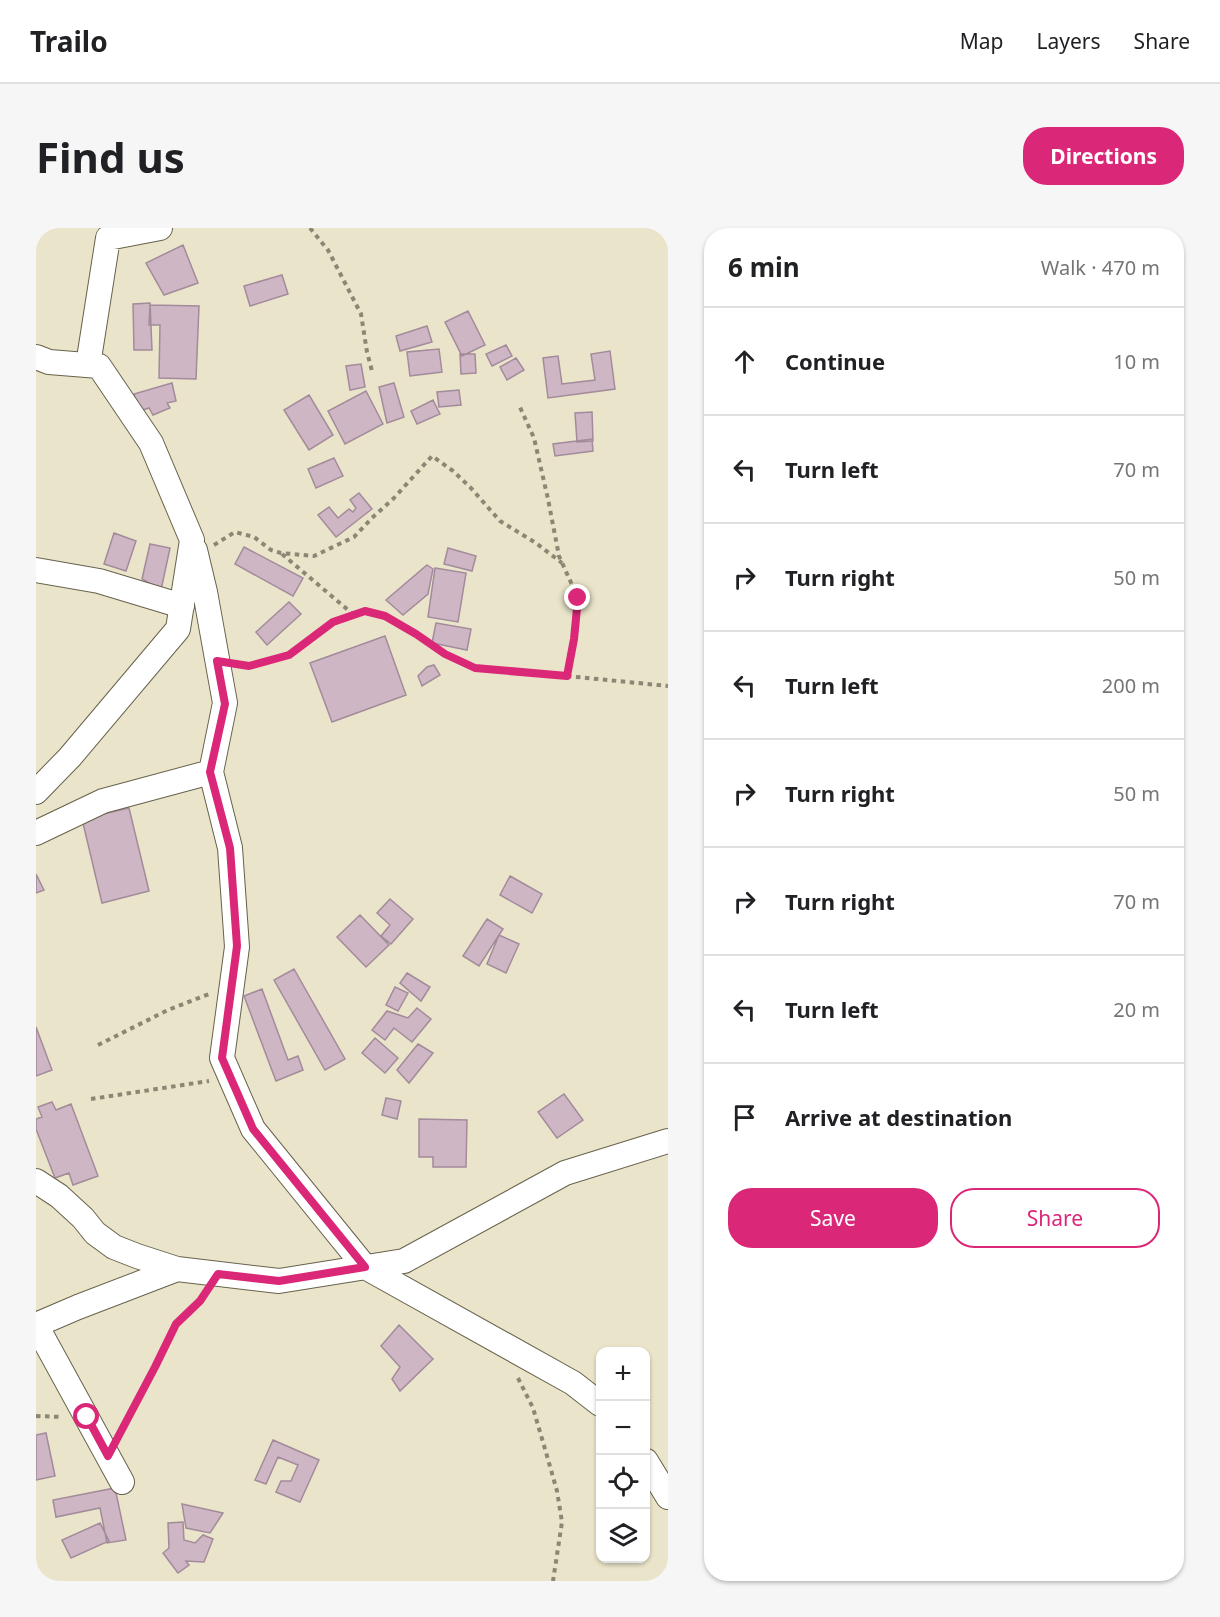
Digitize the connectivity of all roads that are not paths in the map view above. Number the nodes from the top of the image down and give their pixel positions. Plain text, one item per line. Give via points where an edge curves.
1 (160, 228) edge
2 (108, 233) edge
3 (36, 357) edge
4 (88, 365) junction
5 (195, 550) junction
6 (36, 570) edge
7 (182, 606) junction
8 (210, 772) junction
9 (36, 792) edge
10 (36, 833) edge
11 (668, 1141) edge
12 (36, 1182) edge
13 (365, 1267) junction
14 (177, 1269) junction
15 (36, 1325) edge
16 (596, 1401) edge
17 (650, 1469) edge
18 (122, 1482) dead end
19 (668, 1497) edge

1 - 2 street
2 - 4 street
3 - 4 street
4 - 5 street via 99,366 152,443
5 - 7 street
5 - 8 street via 225,704
6 - 7 street via 99,581
7 - 9 street via 178,629
8 - 10 street via 103,801
8 - 13 street via 230,848 237,946 222,1058 253,1129
11 - 13 street via 565,1173 404,1261
12 - 14 street via 59,1196 114,1247
13 - 14 street via 279,1281
13 - 16 street via 573,1383
14 - 15 street
15 - 18 street
17 - 19 street

